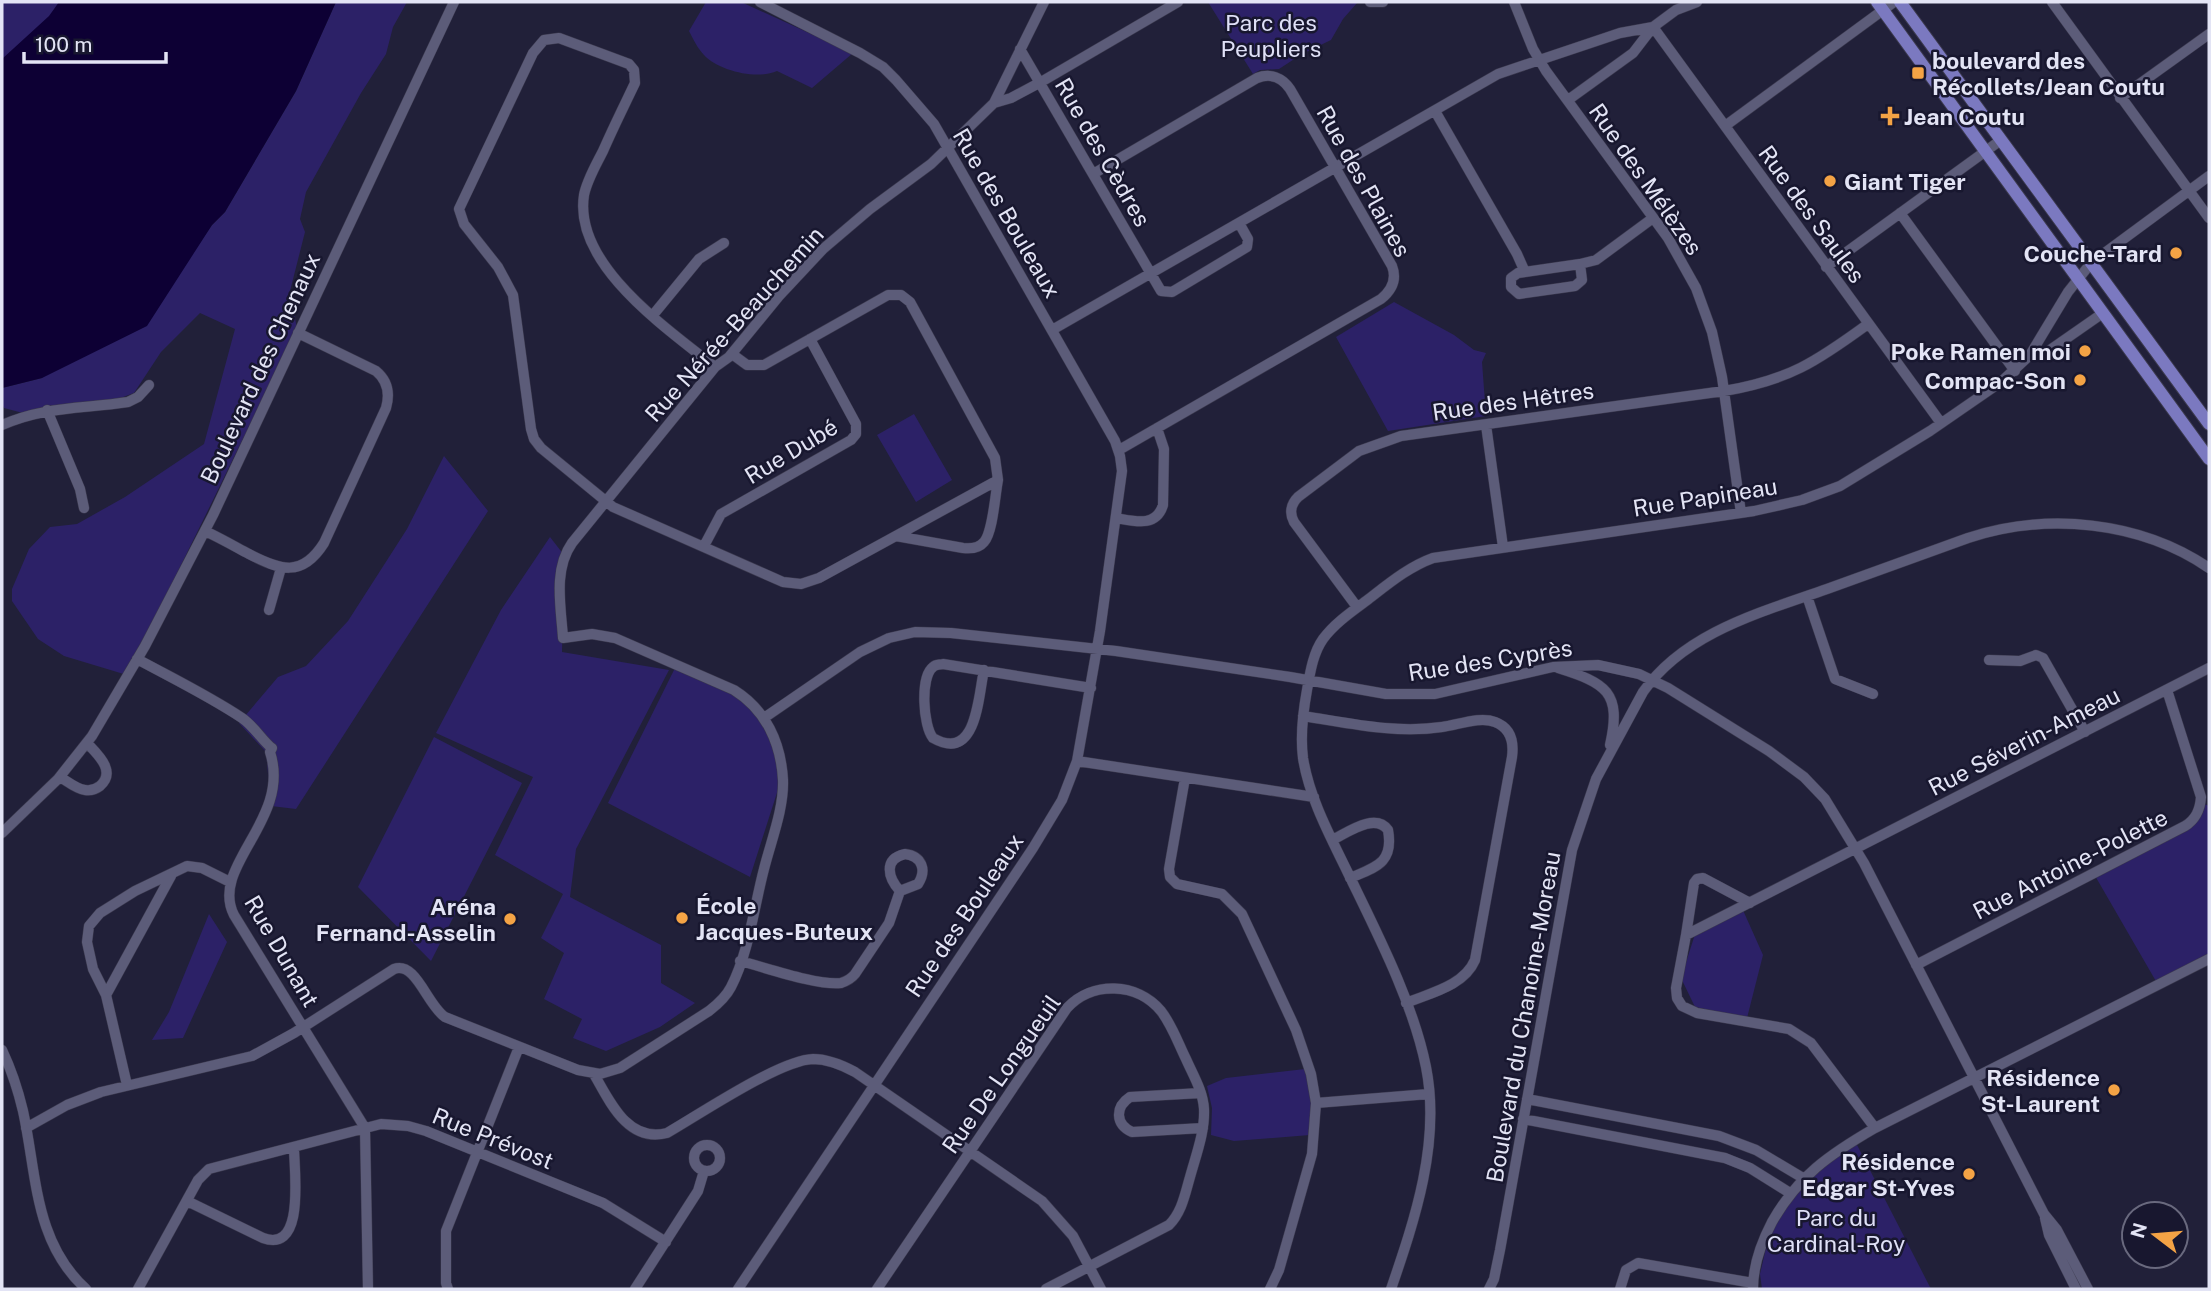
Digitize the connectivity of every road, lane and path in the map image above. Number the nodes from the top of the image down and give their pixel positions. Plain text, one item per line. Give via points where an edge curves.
1 (454, 2) edge
2 (763, 2) edge
3 (1044, 2) edge
4 (1178, 2) edge
5 (1370, 2) edge
6 (1383, 2) edge
7 (1514, 2) edge
8 (1697, 2) edge
9 (1894, 2) edge
10 (1900, 2) edge
11 (2052, 2) edge
12 (1673, 6) edge
13 (1880, 6) edge
14 (1653, 27) junction
15 (2209, 34) edge
16 (1020, 49) junction
17 (1539, 59) junction
18 (1041, 82) junction
19 (2120, 98) junction
20 (1568, 100) junction
21 (994, 103) junction
22 (1435, 111) junction
23 (1725, 126) junction
24 (2001, 140) junction
25 (947, 147) junction
26 (1985, 152) junction
27 (1335, 168) junction
28 (1093, 174) junction
29 (2209, 176) edge
30 (2189, 191) junction
31 (1900, 213) junction
32 (1653, 218) junction
33 (2209, 218) edge
34 (1239, 223) junction
35 (724, 243) dead end
36 (2091, 263) junction
37 (1580, 264) junction
38 (1826, 267) junction
39 (1525, 272) junction
40 (1151, 275) junction
41 (2078, 278) junction
42 (2103, 313) junction
43 (653, 315) junction
44 (1868, 324) junction
45 (1052, 330) junction
46 (298, 333) junction
47 (810, 339) junction
48 (732, 354) junction
49 (2031, 355) junction
50 (715, 367) junction
51 (2015, 371) junction
52 (149, 385) dead end
53 (1724, 391) junction
54 (47, 410) junction
55 (1941, 423) junction
56 (2209, 424) edge
57 (2, 425) edge
58 (1486, 425) junction
59 (1157, 428) junction
60 (1119, 450) junction
61 (2209, 459) edge
62 (998, 481) junction
63 (606, 502) junction
64 (84, 508) dead end
65 (1741, 513) junction
66 (1116, 518) junction
67 (205, 531) junction
68 (896, 536) junction
69 (704, 546) junction
70 (1503, 547) junction
71 (281, 568) junction
72 (2209, 568) edge
73 (1807, 596) junction
74 (1357, 607) junction
75 (269, 610) dead end
76 (1097, 650) junction
77 (137, 659) junction
78 (1989, 660) dead end
79 (1553, 667) junction
80 (2209, 668) edge
81 (984, 670) junction
82 (1309, 680) junction
83 (1653, 680) junction
84 (1091, 688) junction
85 (2167, 690) junction
86 (1873, 694) dead end
87 (1303, 716) junction
88 (764, 718) junction
89 (2085, 732) junction
90 (87, 743) junction
91 (1608, 756) junction
92 (1077, 761) junction
93 (60, 777) junction
94 (1185, 778) junction
95 (1314, 797) junction
96 (2, 833) edge
97 (1332, 841) junction
98 (1856, 849) junction
99 (173, 873) junction
100 (1350, 878) junction
101 (230, 882) junction
102 (900, 891) dead end
103 (1750, 902) junction
104 (1686, 935) junction
105 (2209, 959) edge
106 (740, 961) junction
107 (1916, 965) junction
108 (106, 995) junction
109 (1406, 1003) junction
110 (303, 1027) junction
111 (519, 1047) junction
112 (2, 1050) edge
113 (594, 1074) junction
114 (1974, 1078) junction
115 (127, 1085) junction
116 (873, 1085) junction
117 (1200, 1093) junction
118 (1429, 1094) junction
119 (1527, 1099) junction
120 (1316, 1103) junction
121 (1523, 1119) junction
122 (1643, 1121) junction
123 (26, 1128) junction
124 (365, 1128) junction
125 (1203, 1128) junction
126 (1875, 1128) junction
127 (1639, 1141) junction
128 (294, 1147) junction
129 (970, 1151) junction
130 (477, 1152) junction
131 (705, 1171) dead end
132 (1803, 1178) junction
133 (1790, 1194) junction
134 (187, 1201) junction
135 (2044, 1214) junction
136 (666, 1242) junction
137 (1090, 1267) junction
138 (1753, 1286) edge
139 (86, 1289) edge
140 (138, 1289) edge
141 (368, 1289) edge
142 (448, 1289) edge
143 (635, 1289) edge
144 (738, 1289) edge
145 (877, 1289) edge
146 (1046, 1289) edge
147 (1101, 1289) edge
148 (1270, 1289) edge
149 (1391, 1289) edge
150 (1489, 1289) edge
151 (1620, 1289) edge
152 (2076, 1289) edge
153 (2088, 1289) edge

1 - 46 street, Boulevard des Chenaux
2 - 25 street, Rue des Bouleaux via 883,68 934,124
3 - 16 street, Rue Nérée-Beauchemin
4 - 18 street
5 - 6 street
7 - 17 street, Rue des Mélèzes
8 - 12 street
9 - 13 street
10 - 24 main road
11 - 19 street
12 - 14 street
13 - 23 street
13 - 26 main road
14 - 17 street
14 - 20 street via 1633,53
14 - 23 street, Rue des Saules
15 - 19 street
16 - 18 street, Rue des Cèdres
16 - 21 street, Rue Nérée-Beauchemin
17 - 20 street, Rue des Mélèzes
17 - 22 street via 1498,74
18 - 21 street
18 - 28 street, Rue des Cèdres
19 - 30 street
20 - 32 street, Rue des Mélèzes
21 - 25 street, Rue Nérée-Beauchemin
22 - 27 street
22 - 39 street
23 - 38 street, Rue des Saules
24 - 26 street
24 - 36 main road
25 - 45 street, Rue des Bouleaux
25 - 48 street, Rue Nérée-Beauchemin via 823,249
26 - 31 street
26 - 41 main road
27 - 28 street, Rue des Plaines via 1290,89 1281,79 1269,76 1257,78
27 - 34 street
27 - 59 street, Rue des Plaines via 1392,266 1394,278 1388,294
28 - 40 street, Rue des Cèdres
29 - 30 street, Rue Papineau
30 - 33 street
30 - 36 street, Rue Papineau
31 - 38 street
31 - 51 street
32 - 37 street via 1596,260
32 - 53 street, Rue des Mélèzes via 1683,262 1701,300
34 - 40 street
34 - 40 street via 1247,247 1180,287 1163,292
35 - 43 street via 699,259
36 - 41 street, Rue Papineau
36 - 56 main road
37 - 39 street
37 - 39 street via 1582,280 1575,286 1516,293 1511,278
38 - 44 street, Rue des Saules
40 - 45 street
41 - 42 main road
41 - 49 street, Rue Papineau
42 - 49 street via 2047,352
42 - 61 main road
43 - 50 street
43 - 63 street via 606,266 584,219 588,183 636,74 629,64 549,38 533,53 463,196 459,214 513,295 534,439
44 - 53 street, Rue des Hêtres via 1800,370
44 - 55 street, Rue des Saules
45 - 60 street, Rue des Bouleaux
46 - 67 street, Boulevard des Chenaux
46 - 71 street via 376,371 384,379 388,397 324,543 305,563
47 - 48 street via 758,366 747,365
47 - 62 street via 888,295 905,296 998,463
47 - 69 street, Rue Dubé via 856,424 856,434 720,514
48 - 50 street, Rue Nérée-Beauchemin
49 - 51 street, Rue Papineau
50 - 63 street, Rue Nérée-Beauchemin
51 - 55 street, Rue Papineau
52 - 54 street via 128,402
53 - 58 street, Rue des Hêtres
53 - 65 street, Rue des Mélèzes
54 - 57 street
54 - 64 street
55 - 65 street, Rue Papineau via 1840,486 1802,500
58 - 70 street
58 - 74 street, Rue des Hêtres via 1373,444 1295,499 1291,509 1294,522
59 - 60 street, Rue des Plaines
59 - 66 street via 1164,449 1161,512 1146,522
60 - 66 street, Rue des Bouleaux via 1122,471
62 - 68 street
62 - 68 street via 982,545 963,548
63 - 69 street
63 - 88 street, Rue Nérée-Beauchemin via 564,557 560,583 563,638 593,634 615,638 734,690
65 - 70 street, Rue Papineau
66 - 76 street, Rue des Bouleaux
67 - 71 street
67 - 77 street, Boulevard des Chenaux
68 - 69 street via 814,581 795,585
70 - 74 street, Rue Papineau via 1426,561
71 - 75 street
72 - 73 street via 2182,552 2128,533 2077,524 2039,524 1983,533
73 - 83 street via 1718,630
73 - 86 street via 1835,679
74 - 82 street, Rue Papineau via 1324,638
76 - 82 street, Rue des Cyprès
76 - 84 street, Rue des Bouleaux
76 - 88 street, Rue des Cyprès via 951,633 902,635 860,652
77 - 90 street, Boulevard des Chenaux
77 - 101 street, Rue Dunant via 239,716 272,748 270,804
78 - 89 street via 2043,658
79 - 82 street, Rue des Cyprès via 1423,695 1386,694
79 - 83 street, Rue des Cyprès via 1605,665
79 - 91 street via 1590,678 1607,694 1615,716
80 - 85 street, Rue Séverin-Ameau
81 - 81 street via 943,664 930,670 925,708 933,738 950,744 968,735
81 - 84 street
82 - 87 street, Rue Papineau
83 - 91 street
83 - 98 street, Rue des Cyprès via 1804,777 1831,806
84 - 92 street, Rue des Bouleaux
85 - 89 street, Rue Séverin-Ameau
85 - 107 street, Rue Antoine-Polette via 2201,797 2193,820
87 - 95 street, Rue Papineau via 1303,755
87 - 109 street via 1413,730 1487,720 1502,725 1512,737 1475,960 1457,981
88 - 106 street via 776,742 783,787
89 - 98 street, Rue Séverin-Ameau
90 - 93 street, Boulevard des Chenaux
90 - 93 street via 105,765 102,784 83,790
91 - 119 street, Boulevard du Chanoine-Moreau via 1587,800 1572,850
92 - 94 street
92 - 116 street, Rue des Bouleaux via 1045,828
93 - 96 street, Boulevard des Chenaux
94 - 95 street
94 - 120 street via 1170,877 1177,884 1222,894 1242,914 1304,1052
95 - 97 street, Rue Papineau
97 - 100 street, Rue Papineau
97 - 100 street via 1374,822 1388,830 1388,849 1382,862
98 - 103 street, Rue Séverin-Ameau
98 - 107 street, Rue des Cyprès
99 - 101 street via 197,866
99 - 108 street
99 - 108 street via 135,891 93,920 87,942
100 - 109 street, Rue Papineau
101 - 110 street, Rue Dunant via 231,909
102 - 106 street via 890,923 848,980 823,982
103 - 104 street, Rue Séverin-Ameau
103 - 104 street via 1697,878
104 - 126 street via 1676,993 1682,1006 1800,1034
105 - 114 street
106 - 113 street via 730,989 709,1011 620,1068
107 - 114 street, Rue des Cyprès
108 - 115 street
109 - 118 street, Rue Papineau via 1422,1050
110 - 111 street via 404,967 440,1014
110 - 115 street via 253,1056
110 - 124 street, Rue Dunant
111 - 113 street
111 - 130 street
112 - 123 street
113 - 116 street via 620,1117 638,1130 657,1135 796,1062 831,1062
114 - 126 street
114 - 135 street, Rue des Cyprès
115 - 123 street via 78,1100
116 - 129 street
116 - 144 street, Rue des Bouleaux
117 - 125 street, Rue De Longueuil
117 - 125 street via 1130,1097 1121,1104 1118,1115 1122,1126 1132,1132
117 - 129 street, Rue De Longueuil via 1161,1011 1130,991 1098,990 1066,1008
118 - 120 street
118 - 149 street, Rue Papineau via 1426,1163
119 - 121 street, Boulevard du Chanoine-Moreau
119 - 122 street
120 - 148 street via 1310,1163
121 - 127 street
121 - 150 street, Boulevard du Chanoine-Moreau via 1496,1272
122 - 127 street
122 - 132 street via 1739,1142
123 - 139 street via 44,1228 60,1258
124 - 128 street, Rue Prévost
124 - 130 street, Rue Prévost via 408,1126
124 - 141 street
125 - 137 street, Rue De Longueuil via 1185,1197 1172,1222
126 - 132 street
127 - 133 street via 1734,1161
128 - 134 street, Rue Prévost via 209,1169
128 - 134 street via 293,1223 282,1239 264,1238
129 - 137 street via 1050,1209 1069,1230
129 - 145 street, Rue De Longueuil
130 - 136 street, Rue Prévost via 603,1203
130 - 142 street via 446,1231
131 - 136 street
132 - 133 street
133 - 138 street via 1761,1246
134 - 140 street, Rue Prévost
135 - 152 street, Rue des Cyprès via 2049,1235
135 - 153 street, Rue des Cyprès
136 - 143 street
137 - 146 street, Rue De Longueuil
137 - 147 street
138 - 151 street via 1642,1262 1626,1270

